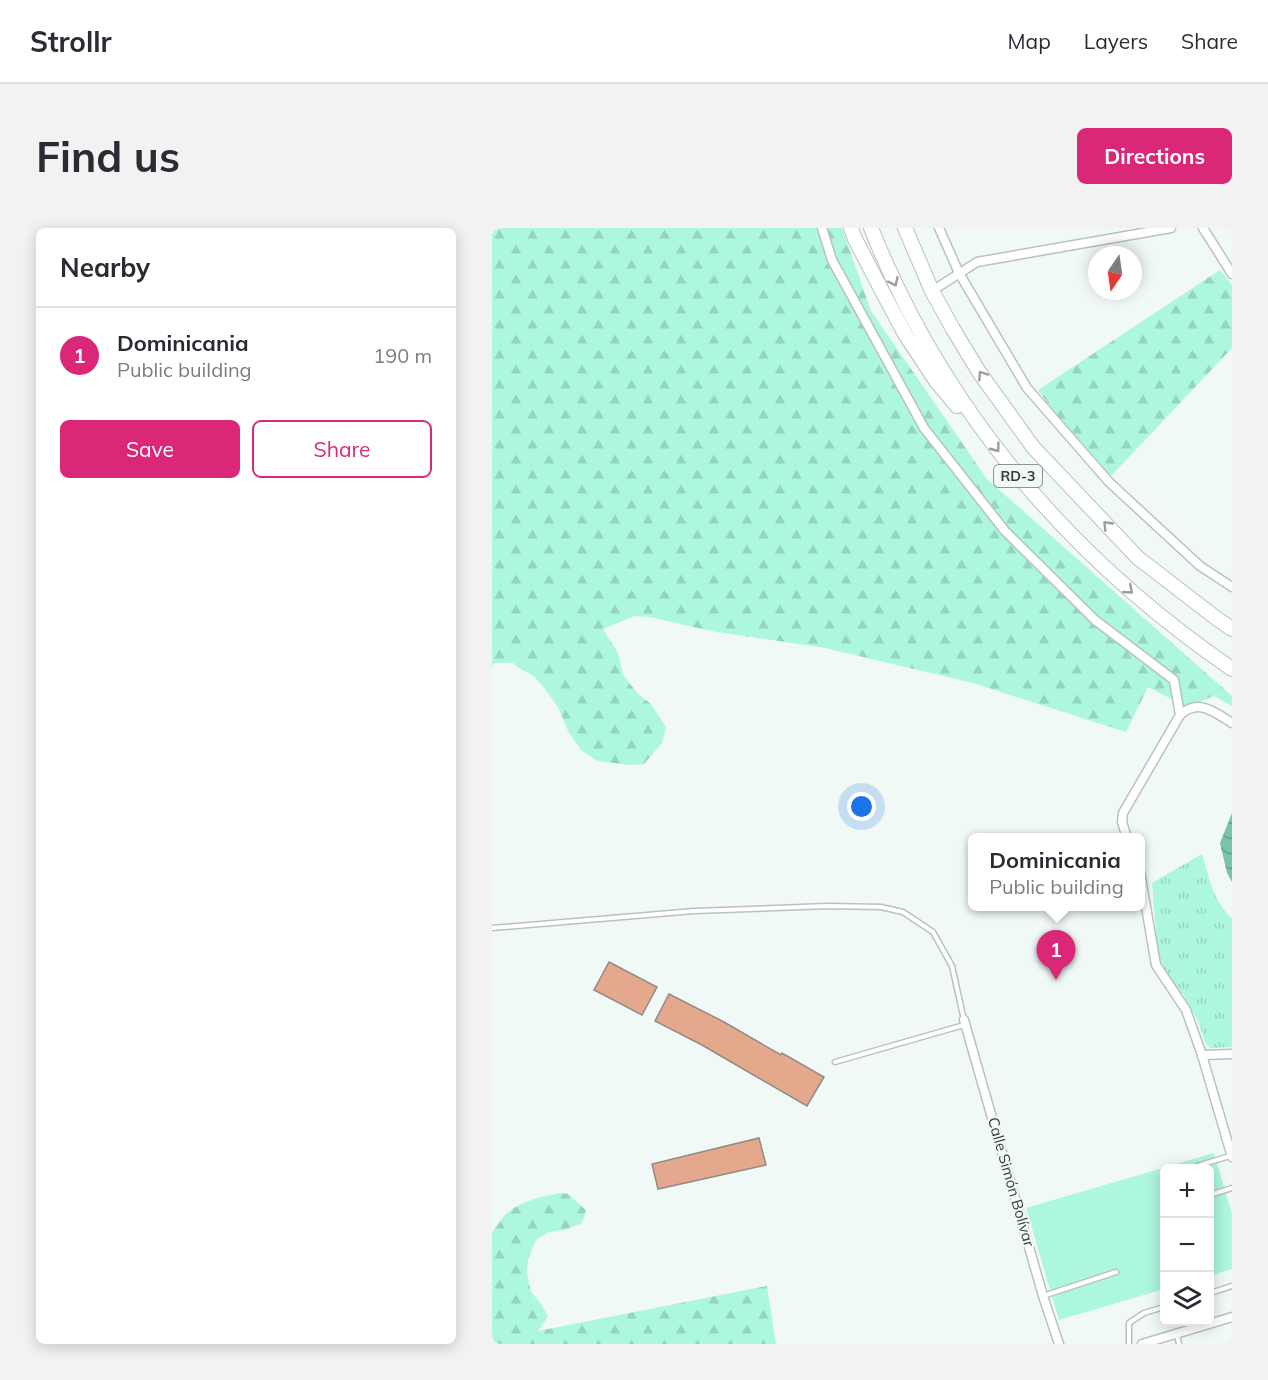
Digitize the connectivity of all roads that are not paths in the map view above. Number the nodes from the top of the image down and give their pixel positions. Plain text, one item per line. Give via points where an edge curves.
1 (822, 228) edge
2 (851, 228) edge
3 (871, 228) edge
4 (905, 228) edge
5 (939, 228) edge
6 (1171, 228) edge
7 (1203, 228) edge
8 (959, 273) junction
9 (1232, 274) edge
10 (932, 291) junction
11 (980, 428) junction
12 (1232, 587) edge
13 (1216, 618) junction
14 (1232, 622) edge
15 (1232, 629) edge
16 (1232, 669) edge
17 (1180, 715) junction
18 (1232, 723) edge
19 (1126, 833) edge
20 (1145, 901) edge
21 (492, 928) edge
22 (964, 1022) junction
23 (1202, 1054) junction
24 (1232, 1054) edge
25 (835, 1062) dead end
26 (1232, 1156) edge
27 (1204, 1164) edge
28 (1232, 1188) edge
29 (1214, 1193) edge
30 (1116, 1272) dead end
31 (1232, 1286) edge
32 (1214, 1291) edge
33 (1044, 1296) junction
34 (1160, 1308) edge
35 (1232, 1317) edge
36 (1177, 1334) junction
37 (1059, 1344) edge
38 (1130, 1344) edge
39 (1142, 1344) edge
40 (1179, 1344) edge

1 - 17 street via 832,260 924,428 1005,531 1095,620 1174,680
2 - 11 highway via 905,334 936,381
3 -> 11 highway, RD-3 via 901,297
4 - 10 highway, RD-3
5 - 8 street
6 - 8 street via 977,261
7 - 9 street
8 - 10 street
8 - 12 street via 1027,388 1109,482 1200,566
13 -> 10 highway, RD-3 via 1138,558 1033,447 979,372
11 -> 16 highway, RD-3 via 1059,522 1116,579
13 - 14 highway
13 - 15 highway, RD-3
17 - 18 street via 1203,707
17 - 19 street via 1124,813
20 - 23 street via 1156,964 1186,1010
21 - 22 lane via 694,911 881,907 903,912 933,932 952,966
22 - 25 lane
22 - 33 street, Calle Simón Bolívar
23 - 24 street
23 - 26 street
26 - 27 lane
28 - 29 lane
30 - 33 lane
31 - 32 lane
33 - 37 street, Calle Simón Bolívar
34 - 38 lane via 1129,1323
35 - 36 street
36 - 39 street
36 - 40 lane

